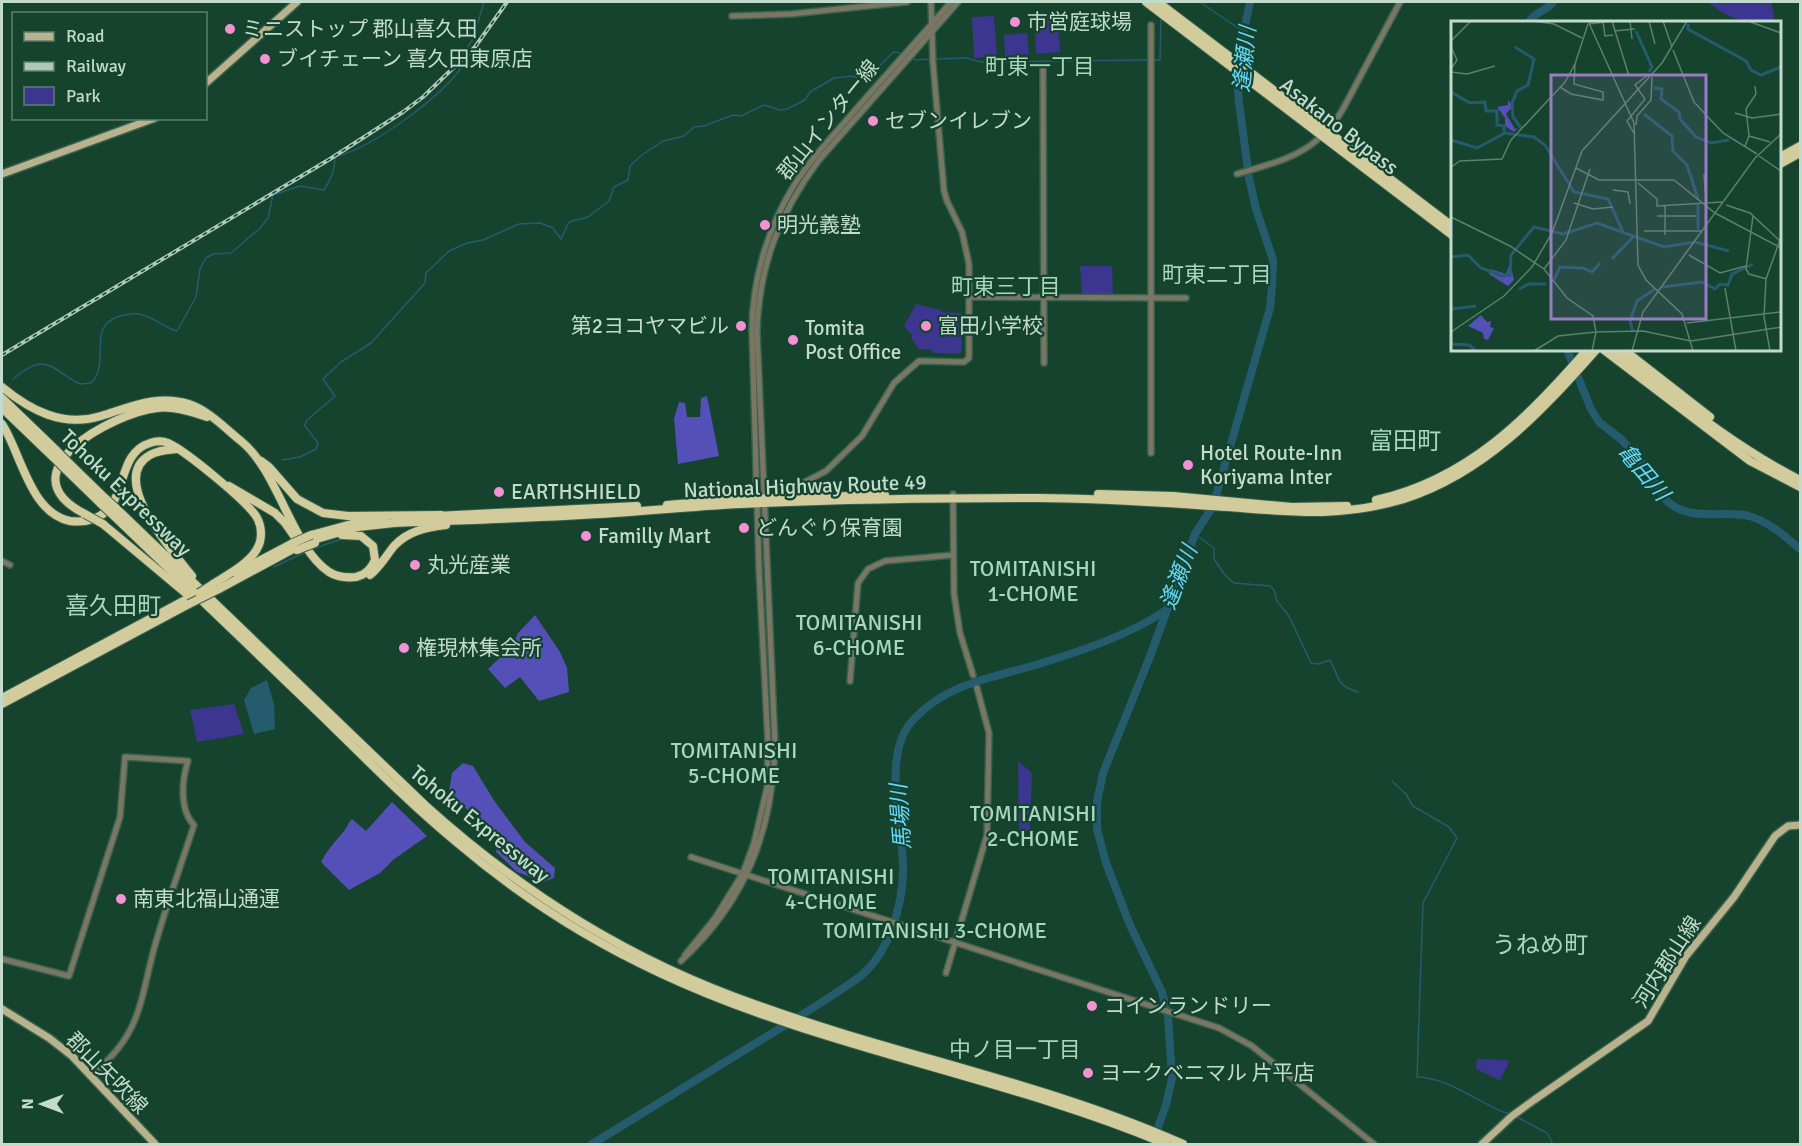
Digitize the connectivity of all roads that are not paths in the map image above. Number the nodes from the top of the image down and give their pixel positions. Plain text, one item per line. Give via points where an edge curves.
1 (297, 2) edge
2 (907, 2) edge
3 (931, 2) edge
4 (951, 2) edge
5 (958, 2) edge
6 (1140, 2) edge
7 (1146, 2) edge
8 (1400, 2) edge
9 (1158, 6) edge
10 (732, 16) dead end
11 (932, 23) junction
12 (1151, 25) dead end
13 (932, 30) junction
14 (1043, 69) dead end
15 (1250, 76) junction
16 (207, 82) edge
17 (150, 120) edge
18 (1333, 125) dead end
19 (1317, 140) dead end
20 (1800, 146) edge
21 (1800, 153) edge
22 (1781, 156) edge
23 (1781, 163) edge
24 (2, 174) edge
25 (1237, 174) dead end
26 (1405, 201) junction
27 (1436, 213) junction
28 (1451, 221) edge
29 (1451, 225) edge
30 (1451, 234) edge
31 (1451, 239) edge
32 (970, 297) junction
33 (1044, 297) junction
34 (1151, 297) junction
35 (1186, 298) dead end
36 (1586, 351) edge
37 (1595, 351) edge
38 (1597, 351) edge
39 (1605, 351) edge
40 (1614, 351) edge
41 (1625, 351) edge
42 (1044, 363) dead end
43 (1579, 364) junction
44 (1648, 380) junction
45 (2, 387) edge
46 (2, 398) edge
47 (2, 408) edge
48 (214, 420) junction
49 (2, 424) edge
50 (177, 449) junction
51 (1151, 453) dead end
52 (55, 455) junction
53 (255, 456) junction
54 (1752, 457) junction
55 (1800, 480) edge
56 (219, 481) junction
57 (1800, 487) edge
58 (953, 496) junction
59 (801, 500) junction
60 (762, 501) junction
61 (116, 513) junction
62 (451, 515) junction
63 (497, 519) junction
64 (313, 539) junction
65 (295, 547) junction
66 (953, 555) junction
67 (2, 561) edge
68 (10, 565) dead end
69 (215, 586) junction
70 (211, 599) junction
71 (188, 602) junction
72 (247, 644) junction
73 (973, 675) dead end
74 (850, 681) dead end
75 (977, 688) dead end
76 (2, 698) edge
77 (2, 704) edge
78 (1800, 825) edge
79 (691, 857) dead end
80 (745, 874) junction
81 (955, 942) junction
82 (2, 959) edge
83 (663, 971) junction
84 (946, 973) dead end
85 (2, 1009) edge
86 (781, 1017) junction
87 (90, 1076) junction
88 (1136, 1128) junction
89 (1167, 1141) edge
90 (155, 1144) edge
91 (1183, 1144) edge
92 (1374, 1144) edge
93 (1482, 1144) edge

1 - 16 main road
2 - 10 street
3 - 11 street
4 - 11 street, 郡山インター線
5 - 13 street
6 - 9 highway
7 - 9 highway, Asakano Bypass
8 - 18 street
9 - 15 highway, Asakano Bypass
11 - 13 street
11 - 60 street, 郡山インター線 via 819,151 794,185 771,232 758,273 752,312
12 - 34 street
13 - 32 street via 945,193 962,232 969,264
13 - 60 street via 819,160 798,188 775,234 758,312
14 - 33 street
15 - 26 highway, Asakano Bypass
15 - 27 highway, Asakano Bypass
17 - 24 main road
19 - 25 street via 1297,152
20 - 22 highway
21 - 23 highway
26 - 30 highway, Asakano Bypass
26 - 31 highway
27 - 28 highway
27 - 29 highway, Asakano Bypass
32 - 33 street
32 - 59 street via 968,361 919,361 894,383 862,436 826,471 805,482
33 - 34 street
33 - 42 street
34 - 35 street
34 - 51 street
36 - 43 highway, National Highway Route 49
37 - 43 highway, National Highway Route 49
38 - 54 highway via 1694,426
39 - 44 highway
40 - 44 highway
41 - 54 highway
43 - 58 highway, National Highway Route 49 via 1512,437 1463,473 1393,501 1337,512 1289,513 1193,502
44 - 54 highway
45 - 48 highway via 30,407 65,420 96,418 138,403 164,400 188,404
46 - 52 highway, Tohoku Expressway
47 - 52 highway, Tohoku Expressway
48 - 53 highway
48 - 72 highway, bridge via 174,408 145,410 108,424 73,447 59,462 56,481 63,497 103,524
49 - 50 highway via 38,497 56,515 71,521 90,520 111,507 138,450 156,442
50 - 56 highway
50 - 70 highway via 146,457 137,469 135,487 161,535
52 - 61 highway, Tohoku Expressway, bridge
53 - 62 highway via 297,499 323,513
53 - 64 highway via 309,550 328,571 347,578 360,576 370,570 375,560 373,546 356,535
54 - 55 highway
54 - 57 highway
56 - 63 highway via 275,513 318,567 340,580 360,580 369,575 395,545 416,531
56 - 69 highway via 251,510 261,532 254,553
58 - 59 highway, National Highway Route 49
58 - 66 street
59 - 60 highway, National Highway Route 49
60 - 62 highway, National Highway Route 49
60 - 63 highway, National Highway Route 49
60 - 80 street via 774,766 762,838
61 - 70 highway, Tohoku Expressway
61 - 72 highway, Tohoku Expressway
62 - 64 highway, National Highway Route 49 via 367,520
63 - 64 highway, National Highway Route 49 via 376,524
64 - 65 highway, bridge
65 - 69 highway
65 - 69 highway
66 - 73 street via 957,618
66 - 74 street via 885,561 863,575 856,591
67 - 68 street
69 - 71 highway, bridge
69 - 71 highway, bridge
70 - 83 highway, Tohoku Expressway via 426,806 489,860 560,910
71 - 76 highway
71 - 77 highway
72 - 83 highway, Tohoku Expressway via 403,795 485,866 573,927
75 - 81 street via 989,733 987,835
78 - 93 main road, 河内郡山線 via 1781,830 1686,956 1648,1022 1514,1115
79 - 80 street
80 - 80 street via 719,921 681,962 692,944
80 - 81 street
81 - 84 street
81 - 92 street via 1219,1028 1252,1046
82 - 87 street via 69,976 120,817 125,758 188,761 184,802 194,825 157,938 144,998 117,1052
83 - 86 highway, Tohoku Expressway
85 - 87 main road, 郡山矢吹線 via 59,1045
86 - 88 highway, Tohoku Expressway via 1040,1091
86 - 88 highway, Tohoku Expressway via 798,1027
87 - 90 main road, 郡山矢吹線
88 - 89 highway, Tohoku Expressway
89 - 91 highway, Tohoku Expressway

